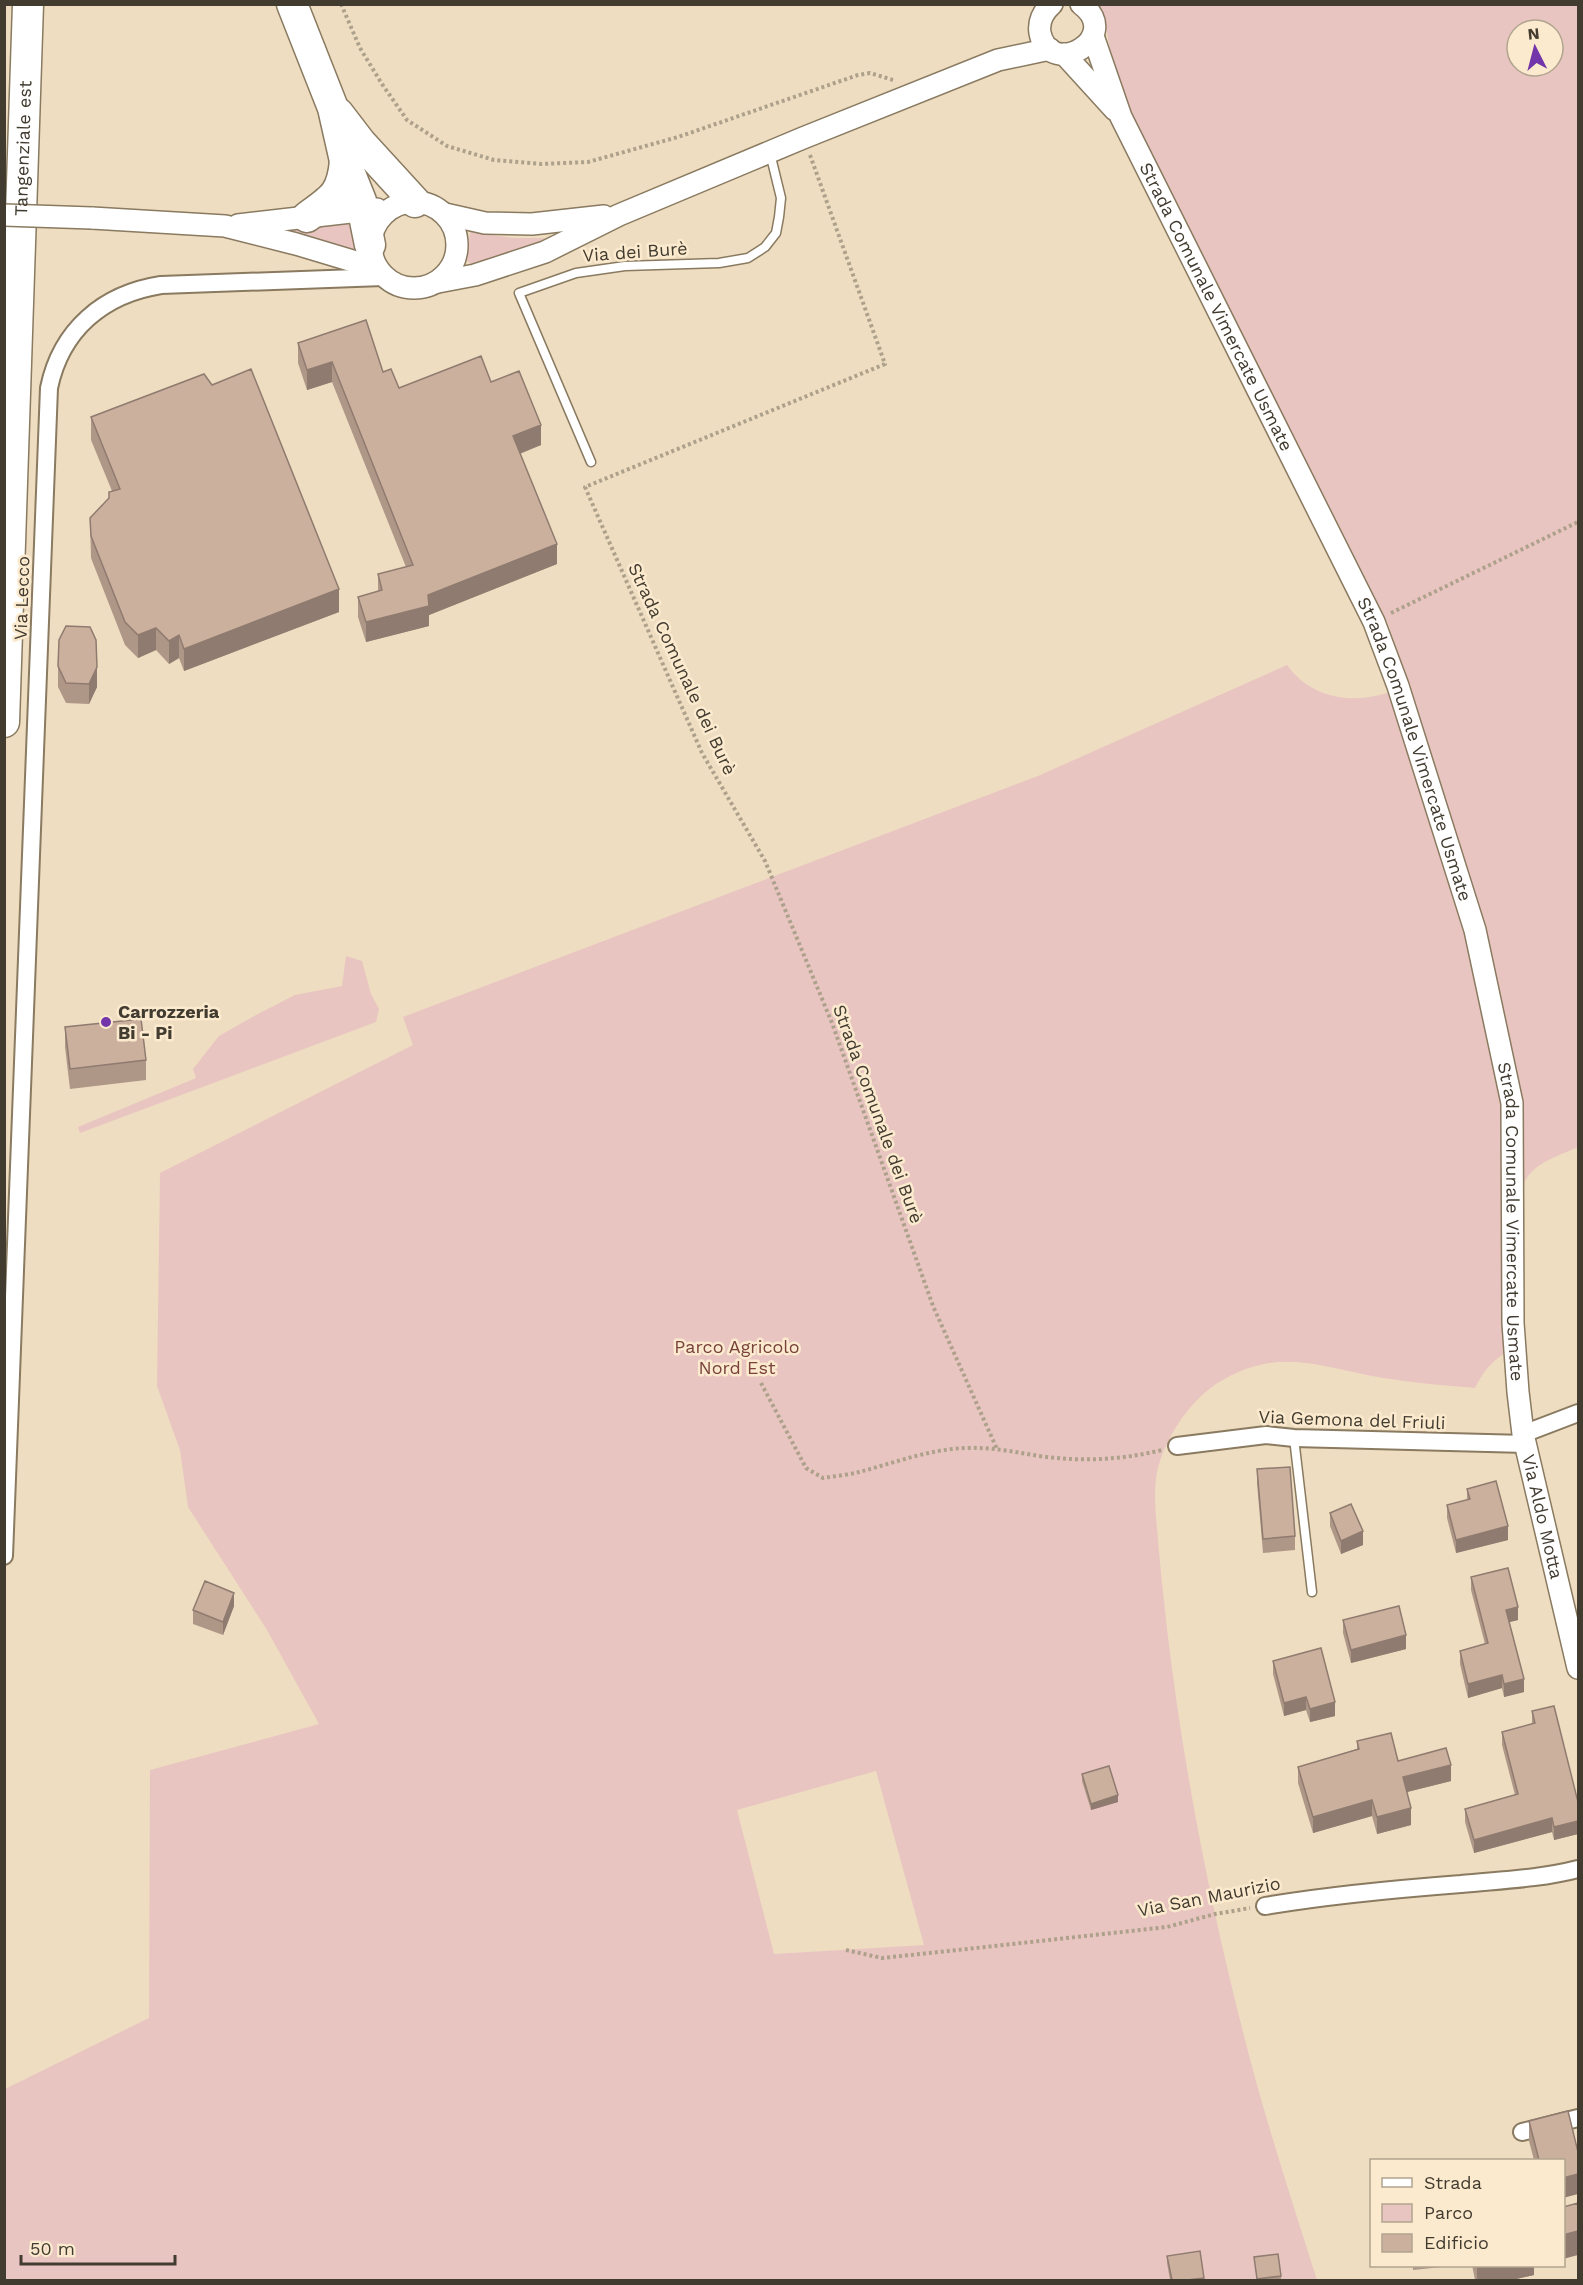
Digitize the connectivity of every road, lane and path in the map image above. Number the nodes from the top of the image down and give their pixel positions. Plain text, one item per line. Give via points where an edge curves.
1 (28, 4) edge
2 (40, 4) edge
3 (292, 4) edge
4 (341, 4) edge
5 (1081, 4) edge
6 (1045, 11) edge
7 (1093, 36) junction
8 (1057, 52) junction
9 (998, 60) junction
10 (903, 98) junction
11 (333, 108) junction
12 (24, 115) junction
13 (1121, 117) junction
14 (803, 138) junction
15 (770, 153) junction
16 (345, 161) junction
17 (404, 204) junction
18 (363, 210) junction
19 (445, 214) junction
20 (619, 214) junction
21 (4, 215) edge
22 (307, 217) junction
23 (225, 226) junction
24 (376, 263) junction
25 (438, 282) junction
26 (591, 462) dead end
27 (1578, 522) edge
28 (1374, 622) junction
29 (4, 722) edge
30 (761, 1383) dead end
31 (1578, 1413) edge
32 (1294, 1438) junction
33 (1524, 1439) junction
34 (1177, 1446) joint
35 (997, 1449) junction
36 (4, 1556) edge
37 (1312, 1592) dead end
38 (1578, 1668) edge
39 (1578, 1869) edge
40 (1265, 1906) joint
41 (846, 1950) dead end
42 (1578, 2118) edge
43 (1522, 2132) dead end

1 - 12 highway, Tangenziale est
2 - 12 highway via 37,93
3 - 11 highway
4 - 10 path via 360,48 407,120 447,146 494,160 588,162 678,137 870,73 894,81
5 - 7 street, Strada Comunale Vimercate Usmate via 1093,21
6 - 8 street, Strada Comunale Vimercate Usmate via 1041,38
6 - 9 street
7 - 8 street via 1078,52
7 - 13 street, Strada Comunale Vimercate Usmate
8 - 9 street
8 - 13 street, Strada Comunale Vimercate Usmate
9 - 10 street
10 - 14 street
11 - 16 highway
11 - 17 highway
12 - 29 highway, Tangenziale est
13 - 28 street, Strada Comunale Vimercate Usmate
14 - 15 street
14 - 35 path, Strada Comunale dei Burè via 885,364 585,487 702,753 765,861 832,1023 933,1306
15 - 20 street
15 - 26 lane, Via dei Burè via 781,198 776,232 765,248 748,258 576,273 519,293
16 - 18 highway
16 - 22 highway via 344,180 333,197
17 - 18 street
17 - 19 street via 436,207
17 - 24 street via 376,223
18 - 22 street
18 - 24 highway
19 - 20 street via 485,223 532,224
19 - 25 street via 452,223 457,244 452,266
20 - 25 street via 545,252
21 - 23 street, bridge
22 - 23 street
23 - 24 street
24 - 25 street via 404,288 427,287
24 - 36 street, Via Lecco via 143,288 113,299 79,326 52,370
27 - 28 path
28 - 33 street, Strada Comunale Vimercate Usmate via 1398,686 1474,930 1512,1103 1513,1323
30 - 35 path via 806,1468 823,1478 924,1454 964,1448
31 - 33 street
32 - 33 street, Via Gemona del Friuli
32 - 34 street, Via Gemona del Friuli via 1266,1435
32 - 37 lane
33 - 38 street, Via Aldo Motta
34 - 35 path via 1131,1457 1096,1460
39 - 40 street, Via San Maurizio via 1517,1881 1310,1898
40 - 41 path, Via San Maurizio via 1167,1927 979,1948 882,1958
42 - 43 street

